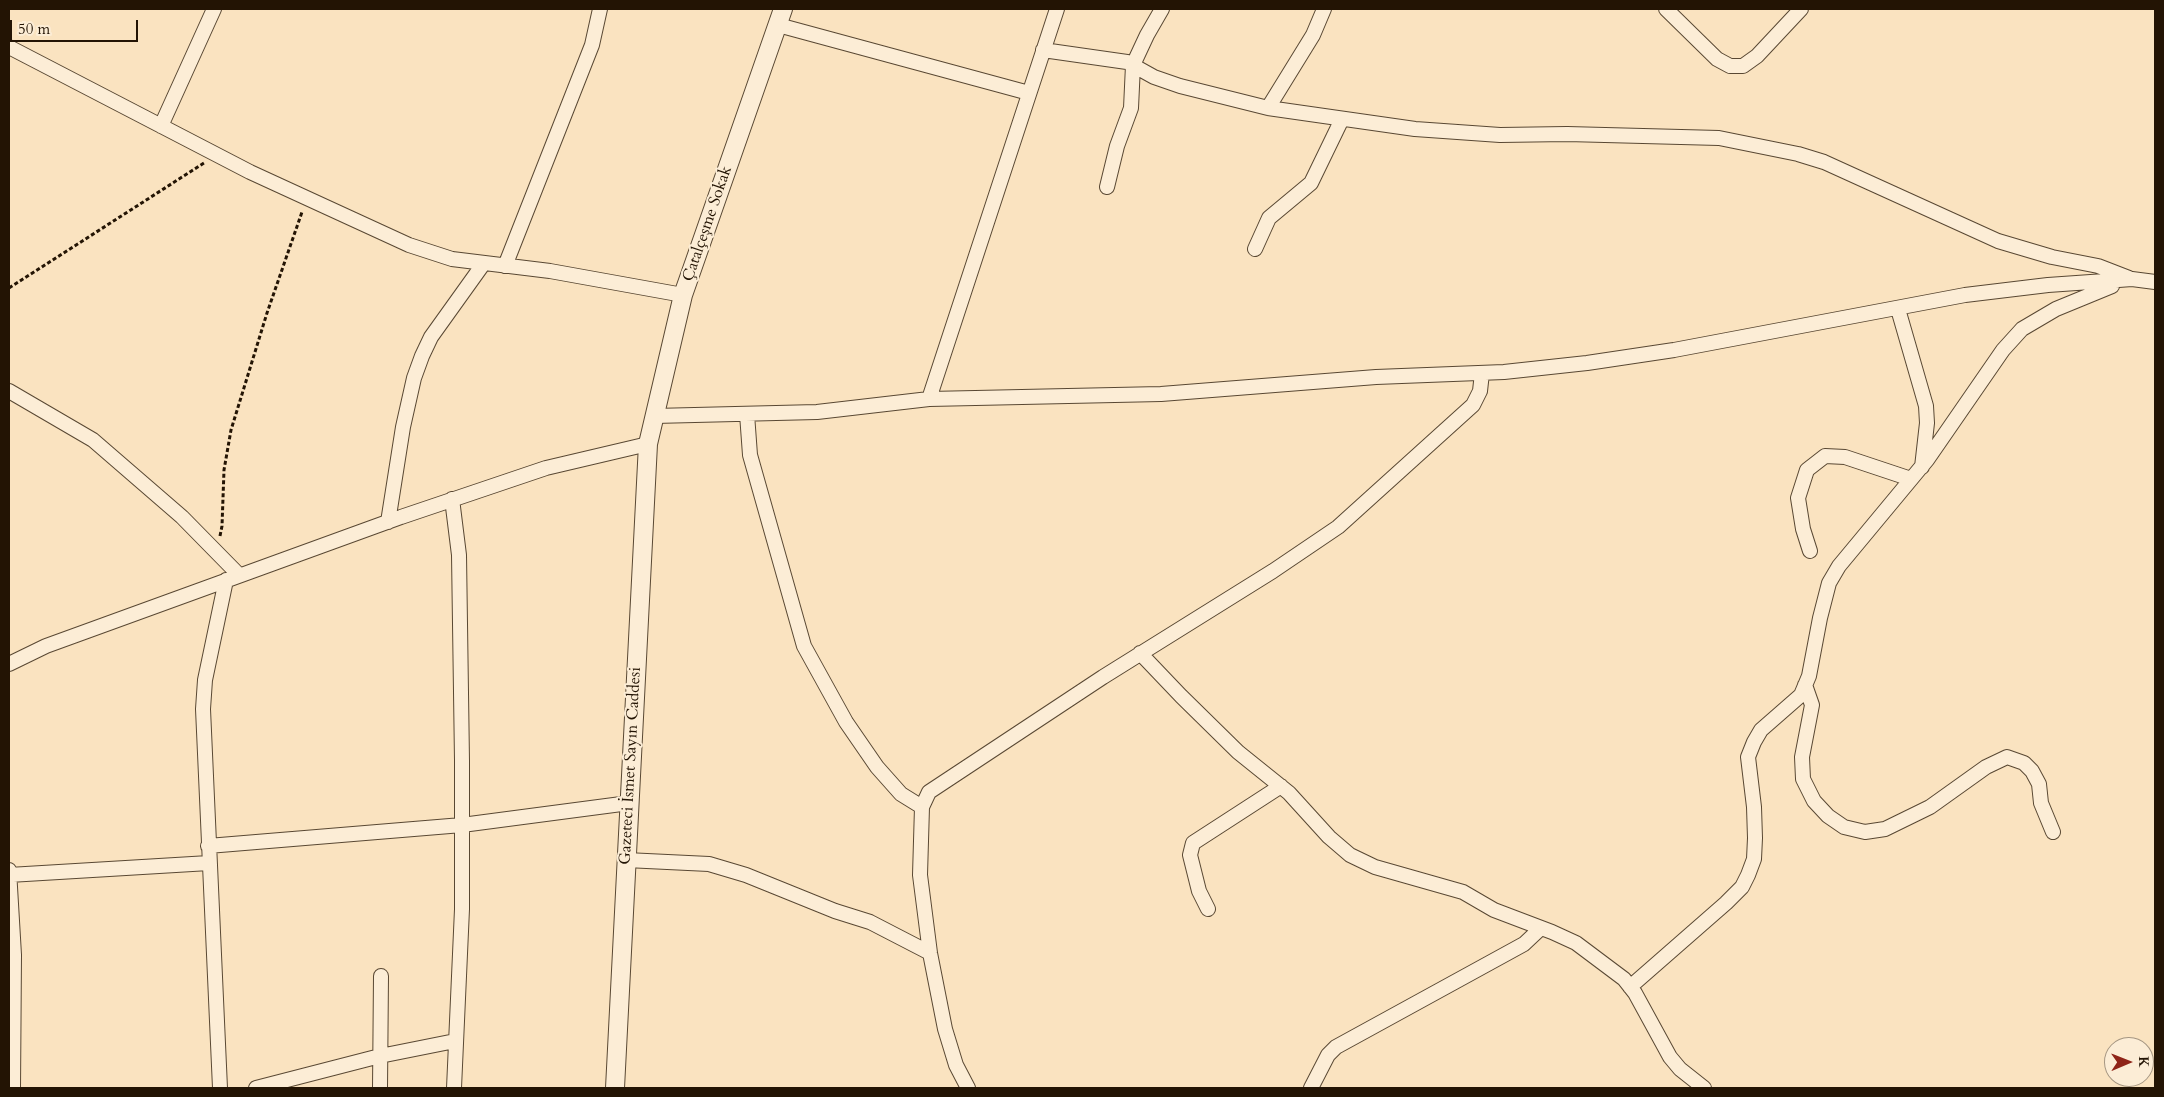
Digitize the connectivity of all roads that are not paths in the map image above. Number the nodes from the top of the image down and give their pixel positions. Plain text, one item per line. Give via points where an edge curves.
1 (214, 9) edge
2 (600, 9) edge
3 (1057, 9) edge
4 (1162, 9) edge
5 (1324, 9) edge
6 (1666, 9) edge
7 (1801, 9) edge
8 (780, 17) edge
9 (9, 47) edge
10 (1043, 50) junction
11 (1133, 65) junction
12 (1029, 93) junction
13 (1268, 108) junction
14 (1342, 119) junction
15 (161, 126) junction
16 (1107, 187) dead end
17 (1255, 250) dead end
18 (484, 263) junction
19 (505, 266) junction
20 (2132, 279) junction
21 (2155, 282) edge
22 (683, 295) junction
23 (1898, 309) junction
24 (1482, 373) junction
25 (9, 391) edge
26 (929, 399) junction
27 (747, 414) junction
28 (654, 416) junction
29 (648, 444) junction
30 (1922, 467) junction
31 (1911, 479) junction
32 (452, 499) junction
33 (388, 522) junction
34 (1810, 551) dead end
35 (239, 575) junction
36 (226, 580) junction
37 (1140, 653) junction
38 (9, 664) edge
39 (1805, 685) junction
40 (1281, 786) junction
41 (629, 803) junction
42 (922, 807) junction
43 (462, 825) junction
44 (2053, 832) dead end
45 (208, 846) junction
46 (626, 860) junction
47 (209, 863) junction
48 (9, 870) edge
49 (9, 875) edge
50 (1208, 909) dead end
51 (1542, 928) junction
52 (930, 953) junction
53 (11, 955) edge
54 (381, 976) dead end
55 (1630, 988) junction
56 (455, 1040) junction
57 (380, 1056) junction
58 (13, 1088) edge
59 (220, 1088) edge
60 (256, 1088) edge
61 (380, 1088) edge
62 (454, 1088) edge
63 (615, 1088) edge
64 (968, 1088) edge
65 (1311, 1088) edge
66 (1704, 1088) edge

1 - 15 street
2 - 19 street via 592,45
3 - 10 street
4 - 11 street
5 - 13 street via 1313,35
6 - 7 street via 1717,60 1730,66 1743,66 1757,56
8 - 12 street
8 - 22 street, Çatalçeşme Sokak
9 - 15 street
10 - 11 street
10 - 12 street
11 - 13 street via 1180,86
11 - 16 street via 1131,108
12 - 26 street
13 - 14 street
14 - 17 street via 1311,183 1269,218
14 - 20 street via 1415,129 1500,135 1719,138 1824,162 1998,240 2052,257 2098,266
15 - 18 street via 409,245 452,259
18 - 19 street
18 - 33 street via 422,356 403,427
19 - 22 street
20 - 21 street
20 - 23 street via 1974,294
20 - 30 street via 2095,291 2022,329 2003,350
22 - 28 street, Çatalçeşme Sokak
23 - 24 street via 1664,352
23 - 30 street via 1926,406
24 - 26 street via 1376,377 1161,394
24 - 37 street via 1480,391 1473,405 1338,527 1272,572
25 - 35 street via 93,440 182,517
26 - 27 street via 817,412
27 - 28 street
27 - 42 street via 750,455 804,646 846,722 877,767 901,794
28 - 29 street, Çatalçeşme Sokak
29 - 32 street via 546,468
29 - 41 street, Gazeteci İsmet Sayın Caddesi
30 - 31 street
31 - 34 street via 1845,457 1825,456 1807,470 1798,498
31 - 39 street via 1853,547 1829,583
32 - 33 street
32 - 43 street via 458,555
33 - 35 street
35 - 36 street
36 - 38 street via 46,646
36 - 45 street via 205,680 203,709
37 - 40 street via 1238,752
37 - 42 street via 929,792
39 - 44 street via 1812,705 1802,757 1803,779 1814,801 1844,827 1865,832 1885,829 1930,807 1986,767 2007,757 2024,763 2032,771
39 - 55 street via 1801,695 1761,730 1748,757 1755,838 1754,859 1742,887
40 - 50 street via 1193,843 1190,856 1199,892
40 - 51 street via 1350,855 1375,867 1463,892 1494,910
41 - 43 street
41 - 46 street, Gazeteci İsmet Sayın Caddesi
42 - 52 street via 920,875
43 - 45 street
43 - 56 street via 462,909
45 - 47 street
46 - 52 street via 709,864 746,875 870,922
46 - 63 street, Gazeteci İsmet Sayın Caddesi
47 - 49 street
47 - 59 street
48 - 49 street
49 - 53 street
51 - 55 street via 1576,943 1624,979
51 - 65 street via 1517,948 1336,1047 1328,1055
52 - 64 street via 945,1029 956,1065
53 - 58 street
54 - 57 street
55 - 66 street via 1670,1057
56 - 57 street
56 - 62 street
57 - 60 street
57 - 61 street

